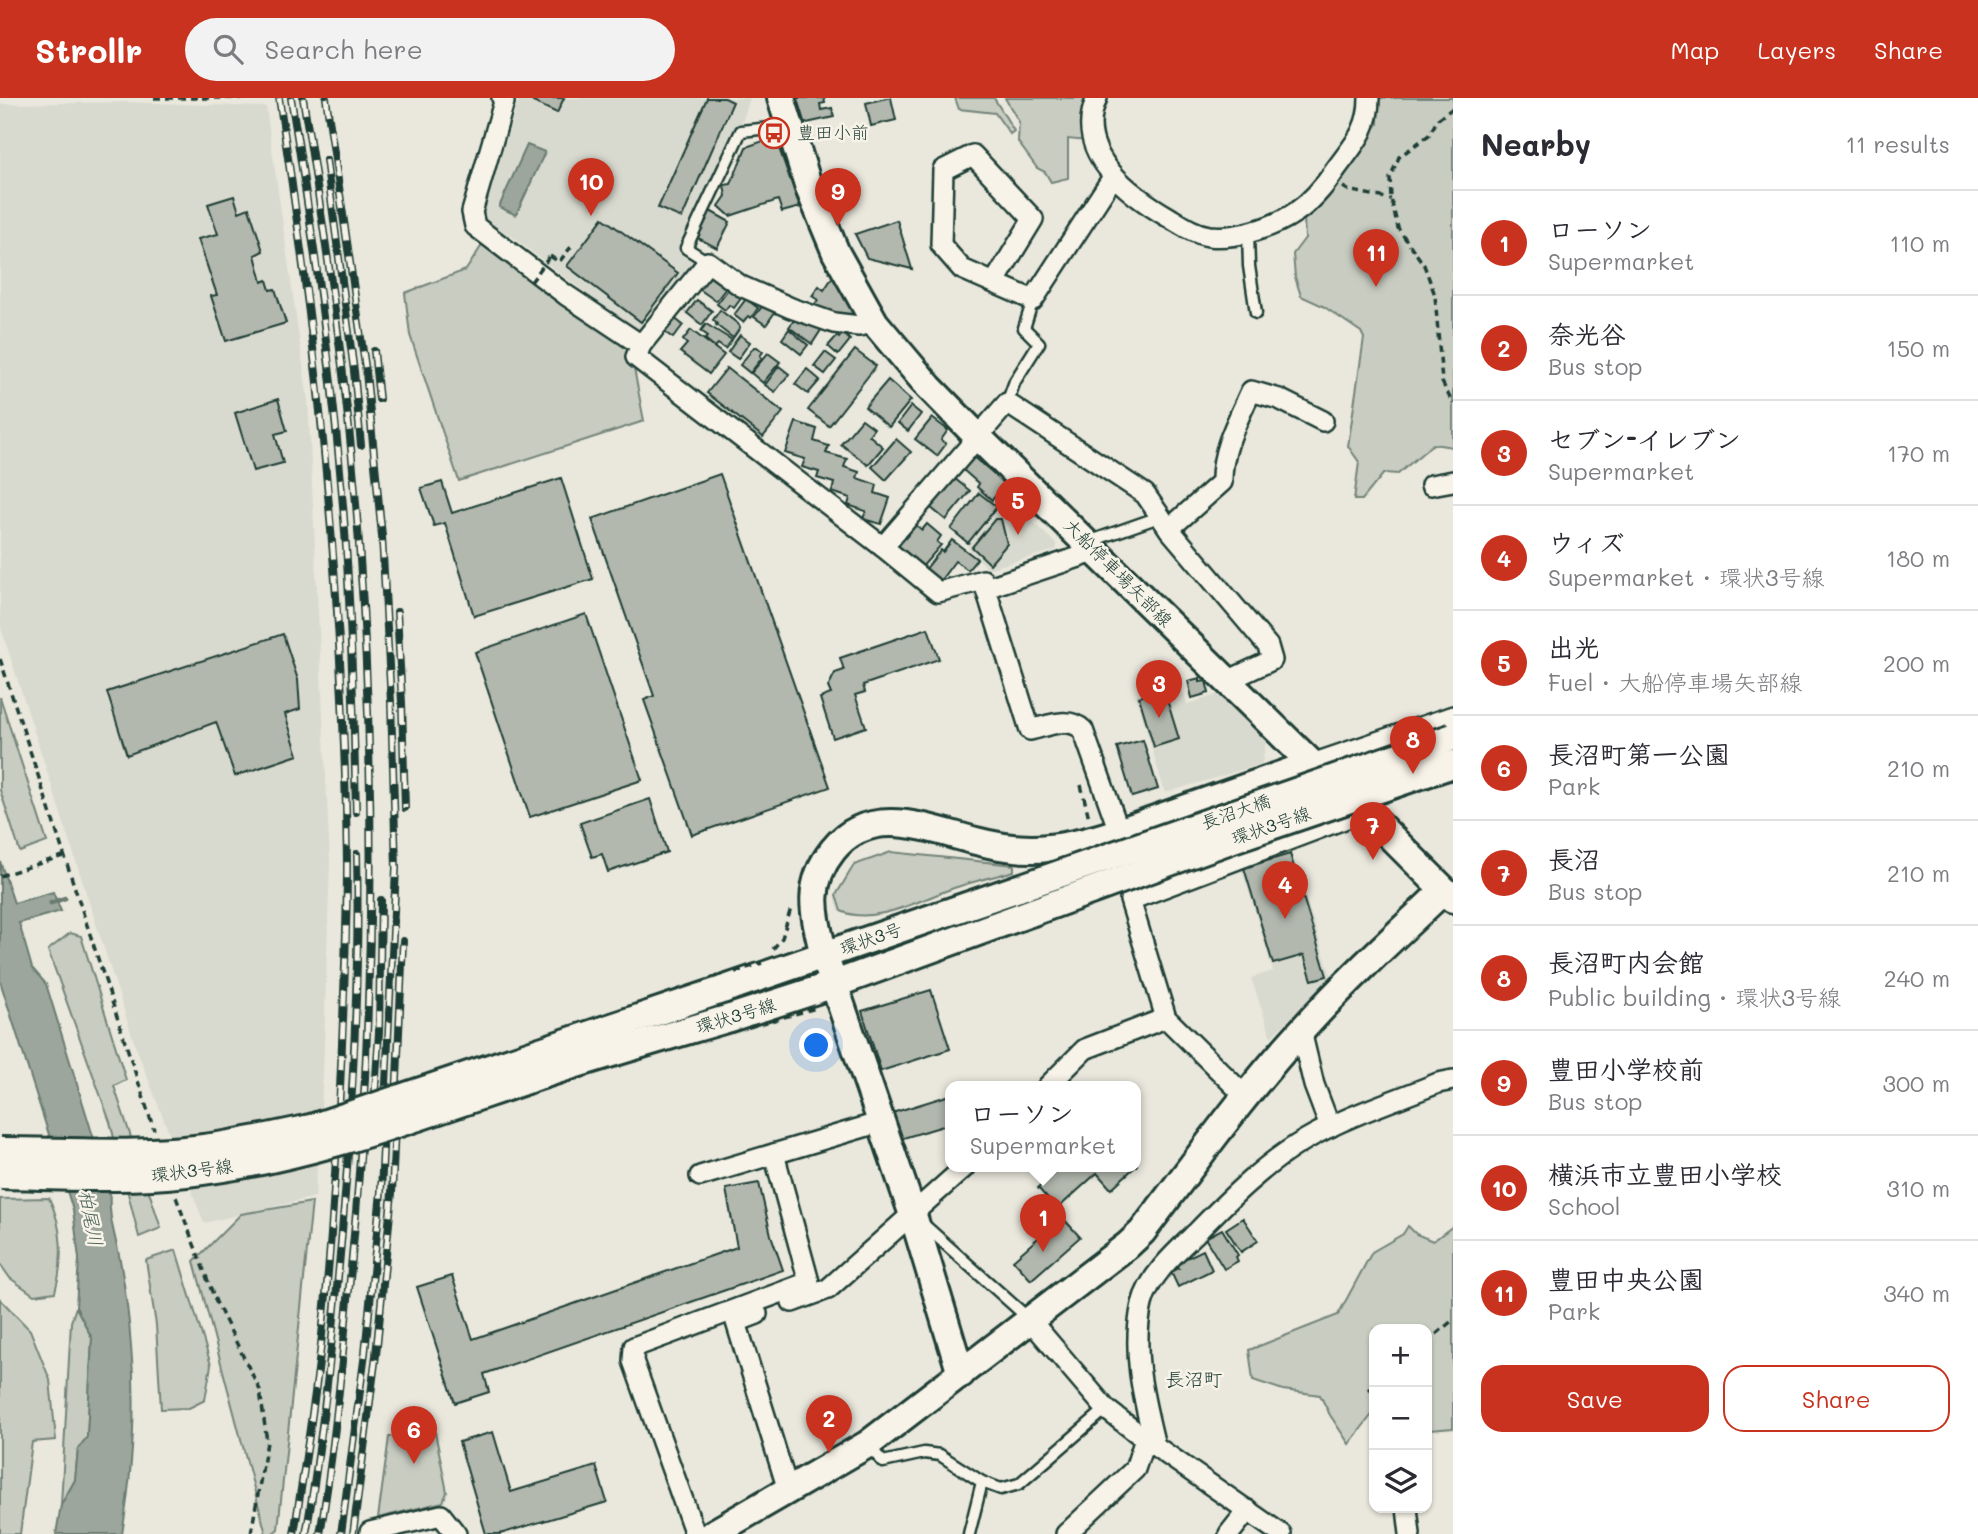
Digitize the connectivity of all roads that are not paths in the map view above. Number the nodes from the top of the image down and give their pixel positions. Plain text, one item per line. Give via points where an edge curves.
1 (502, 98) edge
2 (781, 98) edge
3 (1097, 98) edge
4 (1369, 98) edge
5 (790, 125) junction
6 (1113, 177) junction
7 (1248, 232) junction
8 (708, 262) junction
9 (994, 283) junction
10 (1033, 300) junction
11 (1256, 313) dead end
12 (875, 323) junction
13 (641, 345) junction
14 (1007, 403) junction
15 (1323, 421) dead end
16 (978, 436) junction
17 (1453, 481) edge
18 (1431, 485) dead end
19 (1165, 523) junction
20 (883, 547) junction
21 (1092, 547) junction
22 (986, 589) junction
23 (1227, 681) junction
24 (1453, 716) edge
25 (1453, 737) edge
26 (1312, 764) junction
27 (1453, 764) edge
28 (1365, 811) junction
29 (1119, 831) junction
30 (1019, 888) joint
31 (1448, 895) edge
32 (824, 955) junction
33 (835, 984) junction
34 (722, 990) joint
35 (1166, 1018) junction
36 (1301, 1031) junction
37 (1453, 1080) edge
38 (1053, 1081) edge
39 (1246, 1097) junction
40 (881, 1122) junction
41 (1330, 1127) junction
42 (0, 1151) edge
43 (774, 1154) junction
44 (959, 1172) edge
45 (0, 1175) edge
46 (700, 1176) dead end
47 (913, 1214) junction
48 (1031, 1321) junction
49 (961, 1374) junction
50 (1106, 1409) junction
51 (1150, 1443) junction
52 (868, 1444) junction
53 (982, 1482) junction
54 (788, 1490) junction
55 (1248, 1510) junction
56 (1408, 1513) edge
57 (370, 1534) edge
58 (456, 1534) edge
59 (695, 1534) edge
60 (712, 1534) edge
61 (969, 1534) edge
62 (1066, 1534) edge
63 (1229, 1534) edge
64 (1282, 1534) edge
65 (1410, 1534) edge

1 - 13 street via 493,146 472,212 475,226
2 - 5 street, 大船停車場矢部線
3 - 6 street via 1092,116 1094,140
4 - 7 street via 1368,121 1330,178 1297,212
5 - 8 lane via 741,131 686,248
5 - 12 street, 大船停車場矢部線 via 836,253
6 - 7 street via 1150,207 1192,231 1211,236
6 - 10 street
7 - 11 lane
8 - 12 street via 741,286 791,308 834,323
8 - 13 street
9 - 9 street via 962,269 941,245 943,170 973,155 1033,219
9 - 10 street
10 - 14 lane via 1024,328 1039,343
12 - 16 street, 大船停車場矢部線
13 - 20 street via 636,357
14 - 16 street
14 - 19 street via 1145,494
15 - 19 street via 1251,391 1234,428 1222,482
16 - 20 street
16 - 21 street, 大船停車場矢部線
17 - 18 street
19 - 21 lane
19 - 23 street via 1268,646 1272,660
20 - 22 street via 938,592 984,580
21 - 22 street
21 - 23 street, 大船停車場矢部線
22 - 29 street via 1030,730 1065,722 1076,723 1083,730
23 - 26 street, 大船停車場矢部線
24 - 26 street
25 - 30 street, 長沼大橋, bridge
26 - 28 street, 大船停車場矢部線
26 - 29 street
27 - 33 street, 環状3号線, bridge
28 - 31 street, 大船停車場矢部線
28 - 35 street via 1130,900
29 - 32 street via 1073,844 1023,848 892,821 860,829 835,846 817,877 814,912
30 - 32 street, 環状3号
31 - 36 street via 1371,958
32 - 33 street
32 - 34 street, 環状3号
33 - 40 street
33 - 45 street, 環状3号線, bridge via 324,1146 243,1165 129,1177
34 - 42 street, 環状3号線, bridge via 288,1133 195,1149
35 - 38 street via 1085,1049
35 - 39 street
36 - 39 street
36 - 41 street
37 - 41 street
39 - 48 street via 1142,1231
40 - 43 street
40 - 47 street
41 - 51 street via 1303,1141 1242,1188 1163,1265 1142,1302 1137,1349
43 - 46 street
43 - 59 street via 809,1282 634,1347 633,1361
44 - 47 street
47 - 48 lane
47 - 49 street
47 - 54 street via 828,1289 736,1322
48 - 49 street
48 - 50 street
49 - 52 street
50 - 51 street
50 - 53 lane via 1018,1484 1000,1489
51 - 55 street
51 - 62 street via 1136,1469
52 - 53 lane via 883,1462 924,1453 940,1455
52 - 54 street
53 - 61 lane
54 - 60 street
55 - 63 street
55 - 64 street
56 - 65 street
57 - 58 street via 442,1516

